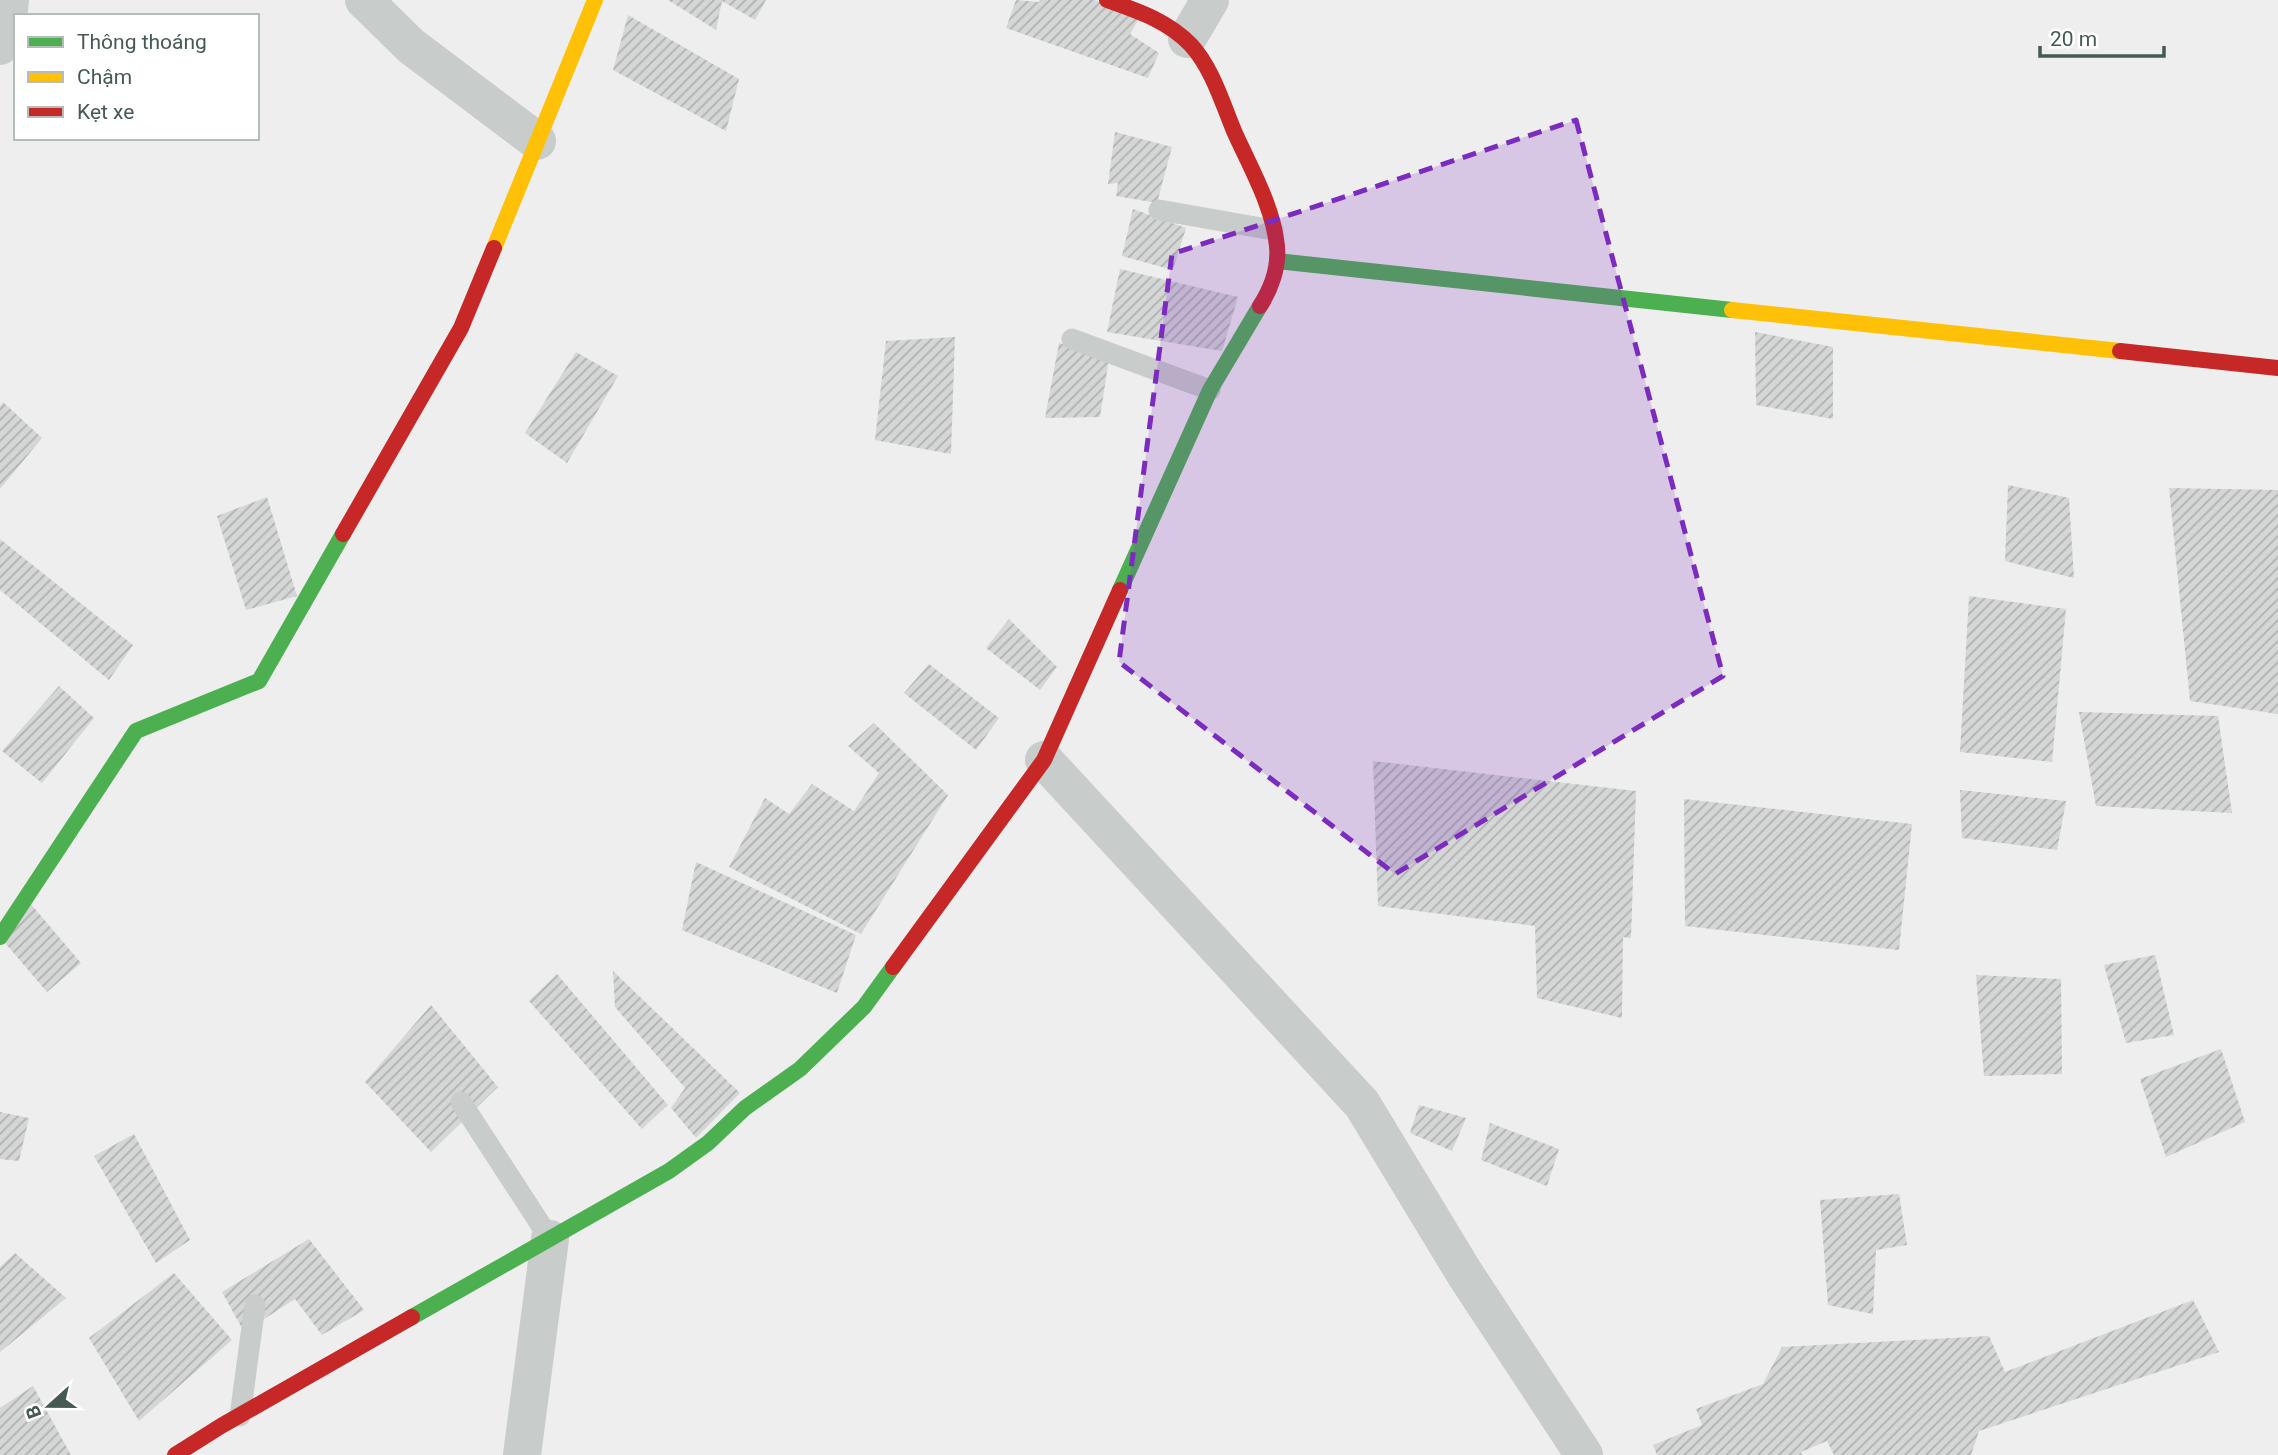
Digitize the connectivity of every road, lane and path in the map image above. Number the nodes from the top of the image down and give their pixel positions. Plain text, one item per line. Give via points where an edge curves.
1 (10, 0) edge
2 (364, 0) edge
3 (594, 0) edge
4 (1107, 0) edge
5 (1210, 0) edge
6 (1187, 39) junction
7 (0, 46) edge
8 (537, 141) junction
9 (1159, 210) dead end
10 (1273, 230) junction
11 (1277, 261) junction
12 (1072, 339) dead end
13 (2278, 368) edge
14 (1210, 390) junction
15 (1044, 760) junction
16 (0, 937) edge
17 (461, 1102) dead end
18 (550, 1239) junction
19 (255, 1305) dead end
20 (240, 1416) junction
21 (175, 1455) edge
22 (522, 1455) edge
23 (1584, 1455) edge

1 - 7 street
2 - 8 street via 411,46
3 - 8 street
4 - 6 street via 1153,17
5 - 6 street
6 - 10 street via 1209,72
8 - 16 street via 461,328 259,681 136,731
9 - 10 lane
10 - 11 street
11 - 13 street
11 - 14 street via 1263,305
12 - 14 lane
14 - 15 street
15 - 18 street via 864,1007 800,1069 745,1108 708,1143 669,1171
15 - 23 street via 1362,1104 1465,1274
17 - 18 lane
18 - 20 street
18 - 22 street
19 - 20 lane
20 - 21 street

